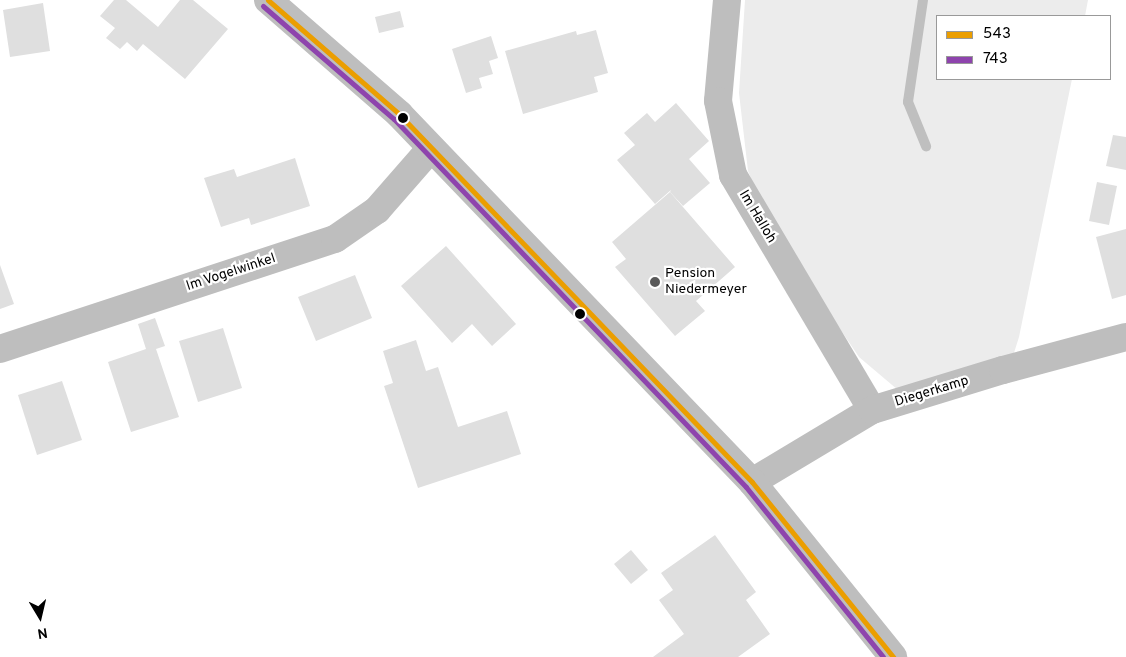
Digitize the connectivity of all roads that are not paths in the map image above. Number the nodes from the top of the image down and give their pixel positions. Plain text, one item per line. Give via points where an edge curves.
1 (268, 0) edge
2 (727, 0) edge
3 (432, 148) junction
4 (1126, 337) edge
5 (0, 350) edge
6 (872, 410) junction
7 (752, 482) junction
8 (892, 657) edge

1 - 3 street via 399,114
2 - 6 street, Im Halloh via 718,101 732,175
3 - 5 street, Im Vogelwinkel via 377,210 335,239
3 - 7 street
4 - 6 street, Diegerkamp
6 - 7 street, Diegerkamp
7 - 8 street

